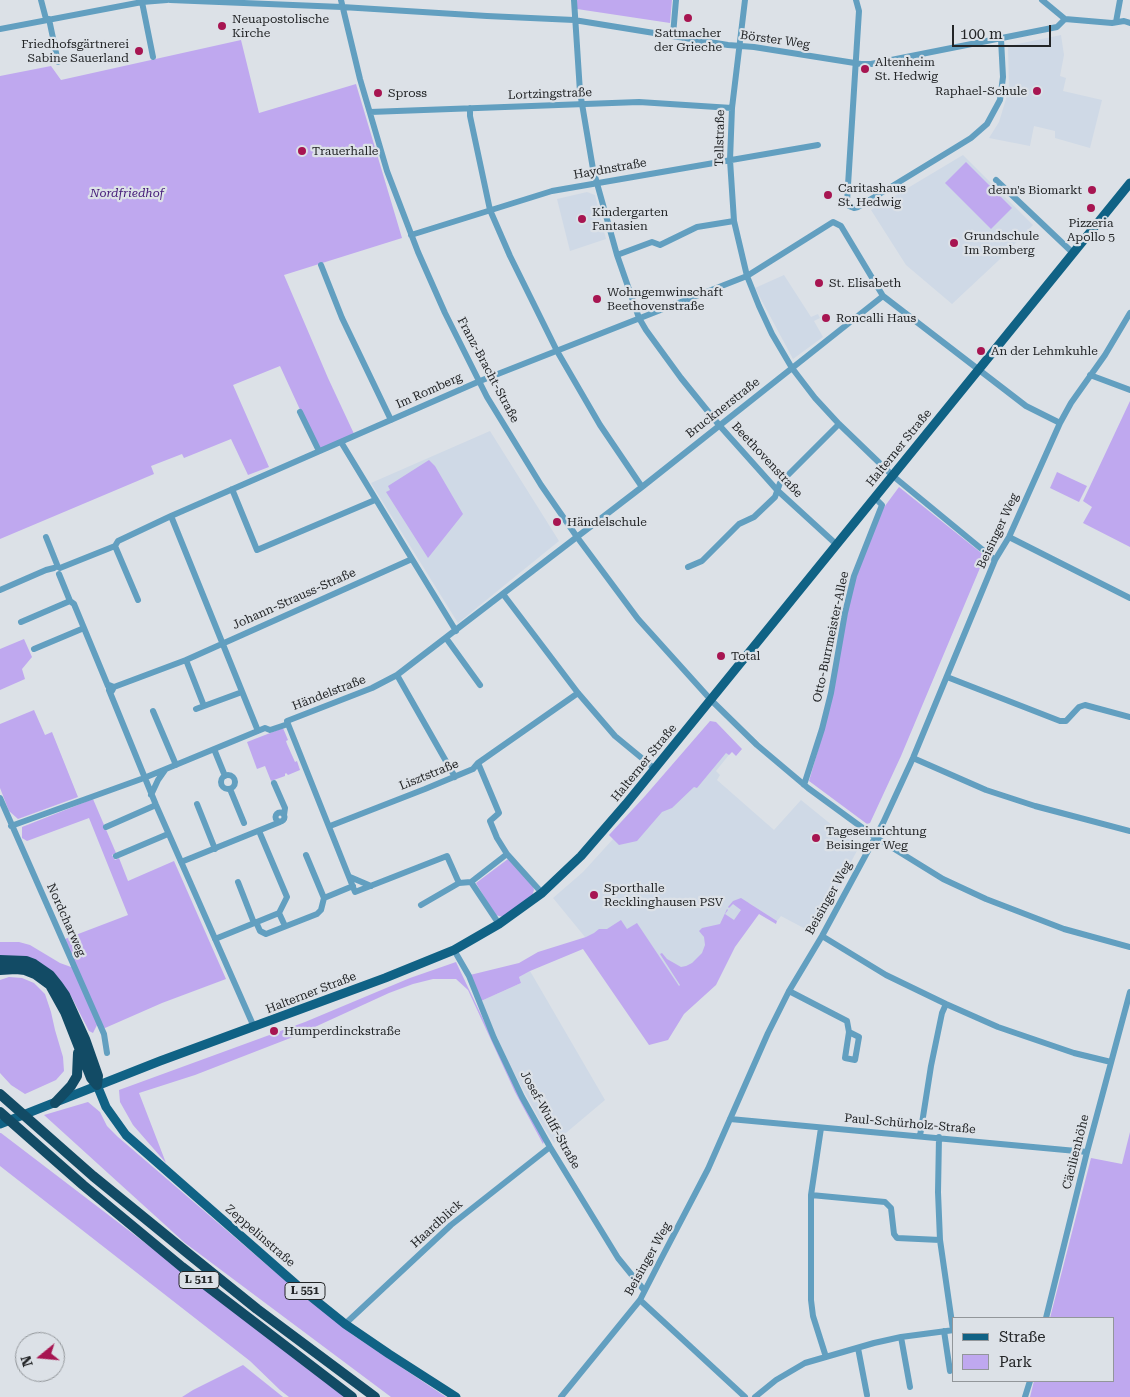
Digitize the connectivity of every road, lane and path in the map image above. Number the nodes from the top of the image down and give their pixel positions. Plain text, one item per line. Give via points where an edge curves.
1 (41, 0) edge
2 (168, 0) edge
3 (328, 0) edge
4 (574, 0) edge
5 (676, 0) edge
6 (745, 0) edge
7 (856, 0) edge
8 (1042, 0) edge
9 (1120, 0) edge
10 (142, 2) junction
11 (280, 3) edge
12 (341, 4) edge
13 (322, 6) junction
14 (47, 19) junction
15 (1066, 19) junction
16 (574, 20) junction
17 (1116, 22) junction
18 (1130, 23) edge
19 (0, 29) edge
20 (673, 35) junction
21 (1001, 39) junction
22 (740, 46) junction
23 (153, 57) dead end
24 (58, 62) dead end
25 (855, 64) junction
26 (582, 103) junction
27 (470, 108) junction
28 (732, 108) junction
29 (370, 112) junction
30 (818, 145) dead end
31 (730, 160) junction
32 (996, 180) dead end
33 (598, 182) junction
34 (1130, 183) edge
35 (490, 210) junction
36 (734, 221) junction
37 (412, 235) junction
38 (1073, 253) junction
39 (617, 255) junction
40 (321, 265) dead end
41 (747, 276) junction
42 (883, 296) junction
43 (1130, 313) edge
44 (639, 318) junction
45 (557, 351) junction
46 (792, 368) junction
47 (979, 369) junction
48 (1090, 376) junction
49 (480, 381) junction
50 (1130, 390) edge
51 (300, 412) dead end
52 (391, 420) junction
53 (1060, 423) junction
54 (839, 424) junction
55 (719, 425) junction
56 (340, 442) junction
57 (319, 451) junction
58 (893, 476) junction
59 (642, 487) junction
60 (232, 490) junction
61 (777, 490) junction
62 (874, 498) junction
63 (375, 500) junction
64 (171, 516) junction
65 (46, 537) dead end
66 (577, 537) junction
67 (1008, 537) junction
68 (836, 544) junction
69 (115, 546) junction
70 (412, 560) junction
71 (995, 560) junction
72 (688, 567) dead end
73 (58, 569) junction
74 (0, 590) edge
75 (503, 594) junction
76 (1130, 598) edge
77 (138, 600) dead end
78 (70, 601) junction
79 (21, 622) dead end
80 (84, 628) junction
81 (456, 631) junction
82 (446, 638) junction
83 (224, 643) junction
84 (34, 649) dead end
85 (186, 660) junction
86 (397, 675) junction
87 (946, 677) junction
88 (480, 685) dead end
89 (110, 687) junction
90 (242, 692) junction
91 (578, 693) junction
92 (711, 700) junction
93 (204, 706) junction
94 (196, 709) dead end
95 (154, 710) dead end
96 (1130, 717) edge
97 (288, 724) junction
98 (258, 731) junction
99 (214, 749) junction
100 (913, 758) junction
101 (478, 763) junction
102 (176, 765) junction
103 (166, 769) junction
104 (655, 769) junction
105 (455, 777) junction
106 (144, 778) junction
107 (274, 783) dead end
108 (804, 785) junction
109 (151, 795) junction
110 (0, 798) edge
111 (197, 804) dead end
112 (156, 806) junction
113 (244, 823) dead end
114 (11, 826) junction
115 (330, 826) junction
116 (106, 828) dead end
117 (259, 831) junction
118 (1130, 831) edge
119 (168, 834) junction
120 (875, 837) junction
121 (215, 849) junction
122 (507, 854) junction
123 (306, 855) dead end
124 (116, 856) dead end
125 (181, 862) junction
126 (350, 877) junction
127 (238, 882) dead end
128 (471, 882) junction
129 (459, 883) junction
130 (370, 886) junction
131 (354, 889) junction
132 (542, 893) junction
133 (324, 898) junction
134 (421, 905) dead end
135 (279, 913) junction
136 (255, 923) junction
137 (499, 924) junction
138 (285, 926) junction
139 (822, 936) junction
140 (215, 938) junction
141 (1130, 947) edge
142 (454, 950) junction
143 (0, 960) edge
144 (0, 970) edge
145 (789, 991) junction
146 (1130, 992) edge
147 (946, 1004) junction
148 (254, 1028) junction
149 (849, 1032) dead end
150 (78, 1045) junction
151 (107, 1053) dead end
152 (1111, 1062) junction
153 (97, 1085) junction
154 (3, 1092) edge
155 (55, 1103) junction
156 (0, 1112) edge
157 (730, 1118) junction
158 (0, 1124) edge
159 (821, 1128) junction
160 (920, 1136) junction
161 (938, 1137) junction
162 (550, 1147) junction
163 (1087, 1152) junction
164 (811, 1196) junction
165 (940, 1240) junction
166 (644, 1290) junction
167 (640, 1300) junction
168 (1046, 1317) edge
169 (952, 1323) edge
170 (345, 1324) junction
171 (952, 1330) edge
172 (944, 1331) junction
173 (901, 1337) junction
174 (858, 1348) junction
175 (826, 1357) junction
176 (950, 1371) dead end
177 (1030, 1382) edge
178 (910, 1387) dead end
179 (867, 1395) dead end
180 (352, 1397) edge
181 (375, 1397) edge
182 (456, 1397) edge
183 (561, 1397) edge
184 (745, 1397) edge
185 (755, 1397) edge
186 (1026, 1397) edge

1 - 14 street
2 - 10 street, Börster Weg
2 - 11 street, Börster Weg
3 - 13 street
4 - 16 street, Beethovenstraße
5 - 20 street
6 - 22 street, Tellstraße
7 - 25 street via 859,11
8 - 15 street
9 - 17 street
10 - 14 street, Börster Weg
10 - 23 street
11 - 13 street, Börster Weg
12 - 13 street, Börster Weg
12 - 16 street, Börster Weg
12 - 29 street, Franz-Bracht-Straße
14 - 19 street, Börster Weg
14 - 24 street
15 - 17 street
15 - 21 street, Börster Weg via 1057,27
16 - 20 street, Börster Weg
16 - 26 street, Beethovenstraße
17 - 18 street
20 - 22 street, Börster Weg
21 - 25 street, Börster Weg via 871,64
21 - 25 street via 1003,77 1000,100 987,124 971,138 858,208 849,206 847,201
22 - 25 street, Börster Weg
22 - 28 street, Tellstraße
26 - 27 street, Lortzingstraße
26 - 28 street, Lortzingstraße via 639,102
26 - 33 street, Beethovenstraße
27 - 29 street, Lortzingstraße
27 - 35 street
28 - 31 street, Tellstraße
29 - 37 street, Franz-Bracht-Straße via 387,171
30 - 31 street, Haydnstraße
31 - 33 street, Haydnstraße
31 - 36 street, Tellstraße
32 - 38 street
33 - 35 street, Haydnstraße via 552,191
33 - 39 street, Beethovenstraße
34 - 38 main road, Halterner Straße
35 - 37 street, Haydnstraße
35 - 45 street
36 - 39 street via 697,226 660,245 652,242
36 - 41 street, Tellstraße
37 - 49 street, Franz-Bracht-Straße via 445,313
38 - 47 main road, Halterner Straße
39 - 44 street, Beethovenstraße
40 - 52 street via 346,327
41 - 42 street, Im Romberg via 833,222 841,226
41 - 44 street, Im Romberg
41 - 46 street, Tellstraße via 772,334
42 - 46 street, Brucknerstraße
42 - 47 street
43 - 48 street, Beisinger Weg
44 - 45 street, Im Romberg
44 - 55 street, Beethovenstraße via 680,378
45 - 49 street, Im Romberg
45 - 59 street via 600,425
46 - 54 street, Tellstraße
46 - 55 street, Brucknerstraße
47 - 53 street via 1026,406
47 - 58 main road, Halterner Straße
48 - 50 street
48 - 53 street, Beisinger Weg
49 - 52 street, Im Romberg
49 - 66 street, Franz-Bracht-Straße via 507,430
51 - 57 street
52 - 56 street, Im Romberg
53 - 67 street, Beisinger Weg
54 - 58 street, Tellstraße
54 - 61 street via 780,483
55 - 59 street, Brucknerstraße
55 - 61 street, Beethovenstraße
56 - 57 street, Im Romberg
56 - 63 street
57 - 60 street, Im Romberg
58 - 62 main road, Halterner Straße
58 - 71 street, Tellstraße
59 - 66 street, Brucknerstraße
60 - 63 street via 257,550
60 - 64 street, Im Romberg
61 - 68 street, Beethovenstraße
61 - 72 street via 775,497 754,517 738,524 702,561
62 - 68 main road, Halterner Straße
62 - 108 street, Otto-Burrmeister-Allee via 882,505 854,576 826,711
63 - 70 street
64 - 69 street, Im Romberg via 118,541
64 - 83 street
65 - 73 street
66 - 75 street, Händelstraße
66 - 92 street, Franz-Bracht-Straße via 638,619
67 - 71 street, Beisinger Weg
67 - 76 street
68 - 92 main road, Halterner Straße
69 - 73 street, Im Romberg
69 - 77 street
70 - 81 street
70 - 83 street, Johann-Strauss-Straße
71 - 87 street, Beisinger Weg
73 - 74 street, Im Romberg via 46,570
73 - 78 street
75 - 81 street, Händelstraße
75 - 91 street
78 - 79 street
78 - 80 street
80 - 84 street
80 - 89 street
81 - 82 street, Händelstraße
82 - 86 street, Händelstraße
82 - 88 street
83 - 85 street, Johann-Strauss-Straße
83 - 90 street
85 - 89 street, Johann-Strauss-Straße
85 - 93 street
86 - 97 street, Händelstraße via 287,721
86 - 105 street
87 - 96 street via 1060,721 1086,705
87 - 100 street, Beisinger Weg
89 - 106 street
90 - 93 street
90 - 98 street
91 - 101 street, Lisztstraße
91 - 104 street via 615,736
92 - 104 main road, Halterner Straße
92 - 108 street
93 - 94 street
95 - 102 street
97 - 98 street, Händelstraße
97 - 115 street
98 - 99 street, Händelstraße
99 - 102 street, Händelstraße
99 - 113 street via 225,776 234,780 230,789
100 - 118 street via 986,790
100 - 120 street, Beisinger Weg
101 - 105 street, Lisztstraße via 473,769
101 - 122 street via 499,813 490,821
102 - 103 street, Händelstraße
103 - 106 street, Händelstraße
103 - 109 street
104 - 132 main road, Halterner Straße via 594,841
105 - 115 street, Lisztstraße
106 - 109 street
106 - 114 street, Händelstraße
107 - 117 street via 285,808 284,815 278,814 276,819 280,822
108 - 120 street
109 - 112 street
110 - 114 street, Nordcharweg
111 - 121 street
112 - 116 street
112 - 119 street
114 - 151 street, Nordcharweg via 104,1034
115 - 126 street
117 - 121 street
117 - 135 street via 287,897
119 - 124 street
119 - 125 street
120 - 139 street, Beisinger Weg
120 - 141 street via 943,879 986,898 1064,929
121 - 125 street
122 - 128 street
122 - 132 street
123 - 133 street
125 - 140 street
126 - 130 street
126 - 131 street
127 - 136 street
128 - 129 street
128 - 137 street
129 - 130 street via 447,856
129 - 134 street
130 - 131 street
131 - 133 street
132 - 137 main road, Halterner Straße
133 - 138 street via 317,914
135 - 136 street
135 - 138 street
136 - 138 street via 263,934
136 - 140 street
137 - 142 main road, Halterner Straße
139 - 145 street, Beisinger Weg
139 - 147 street via 886,974
140 - 148 street
142 - 148 main road, Halterner Straße
142 - 162 street, Josef-Wulff-Straße via 469,976 522,1097
143 - 153 highway via 34,964 58,985 85,1039 98,1076
144 - 150 highway via 25,970 50,985
145 - 149 street via 847,1021
145 - 157 street, Beisinger Weg
146 - 152 street, Cäcilienhöhe
147 - 152 street via 1007,1030
147 - 160 street via 933,1057
148 - 153 main road, Halterner Straße
150 - 153 highway
150 - 155 highway via 76,1076
152 - 163 street, Cäcilienhöhe
153 - 155 main road, Halterner Straße
153 - 170 main road, Zeppelinstraße / L 551 via 106,1107 126,1135
154 - 181 highway, L 511 via 93,1176 257,1309
155 - 158 main road, Halterner Straße
156 - 180 highway, L 511 via 182,1267
157 - 159 street, Paul-Schürholz-Straße
157 - 166 street, Beisinger Weg via 708,1169
159 - 160 street, Paul-Schürholz-Straße
159 - 164 street
160 - 161 street, Paul-Schürholz-Straße
161 - 163 street, Paul-Schürholz-Straße
161 - 165 street
162 - 166 street, Josef-Wulff-Straße via 618,1258
162 - 170 street, Haardblick via 451,1225
163 - 168 street, Cäcilienhöhe
164 - 165 street via 885,1202 892,1210 897,1238
164 - 175 street via 811,1300
165 - 169 street
166 - 167 street, Beisinger Weg
167 - 183 street, Beisinger Weg
167 - 184 street
170 - 182 main road, Zeppelinstraße / L 551
171 - 172 street
172 - 173 street
172 - 176 street
173 - 174 street
173 - 178 street
174 - 175 street
174 - 179 street
175 - 185 street via 790,1370
177 - 186 street

